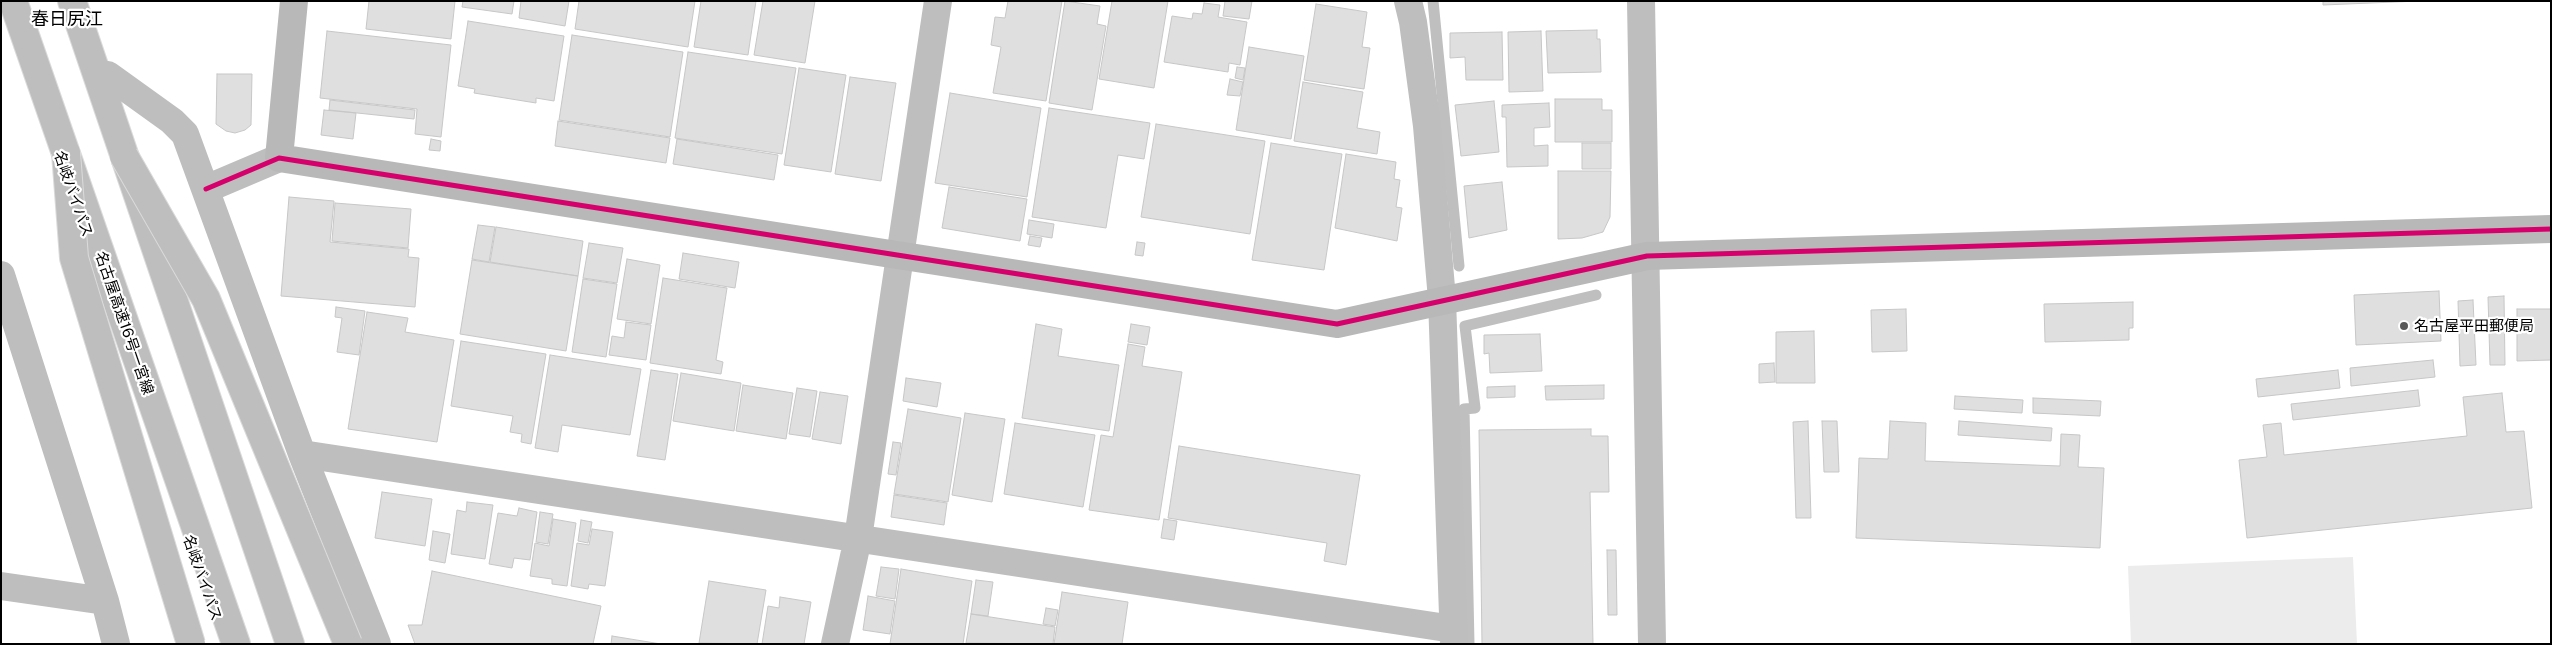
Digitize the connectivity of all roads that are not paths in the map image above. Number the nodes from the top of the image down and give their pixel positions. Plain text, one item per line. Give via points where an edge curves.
1 (5, 1) edge
2 (13, 1) edge
3 (72, 1) edge
4 (84, 1) edge
5 (294, 1) edge
6 (938, 1) edge
7 (1408, 1) edge
8 (1641, 1) edge
9 (108, 75) junction
10 (66, 153) junction
11 (124, 156) junction
12 (279, 158) junction
13 (206, 189) junction
14 (2551, 230) edge
15 (900, 256) junction
16 (1646, 256) junction
17 (1, 275) edge
18 (1442, 299) junction
19 (302, 454) junction
20 (858, 538) junction
21 (1, 586) edge
22 (105, 601) junction
23 (1453, 636) edge
24 (116, 644) edge
25 (191, 644) edge
26 (225, 644) edge
27 (236, 644) edge
28 (292, 644) edge
29 (348, 644) edge
30 (377, 644) edge
31 (835, 644) edge
32 (1652, 644) edge

1 - 26 main road, 名岐バイパス
2 - 10 main road, 名古屋高速16号一宮線
3 - 11 main road
4 - 9 main road
5 - 12 street
6 - 15 main road
7 - 18 main road via 1428,126
8 - 16 main road
9 - 13 main road via 179,126
9 - 28 main road
10 - 25 main road, bridge via 74,258
10 - 27 main road, 名古屋高速16号一宮線, bridge
11 - 28 main road, bridge
11 - 29 main road, bridge via 206,299
12 - 13 main road
12 - 15 street
13 - 19 main road
14 - 16 street
15 - 18 street via 1337,324
15 - 20 main road
16 - 18 street
16 - 32 main road
17 - 22 main road
18 - 23 main road
19 - 20 main road
19 - 30 main road
20 - 23 main road
20 - 31 main road
21 - 22 main road
22 - 24 main road

